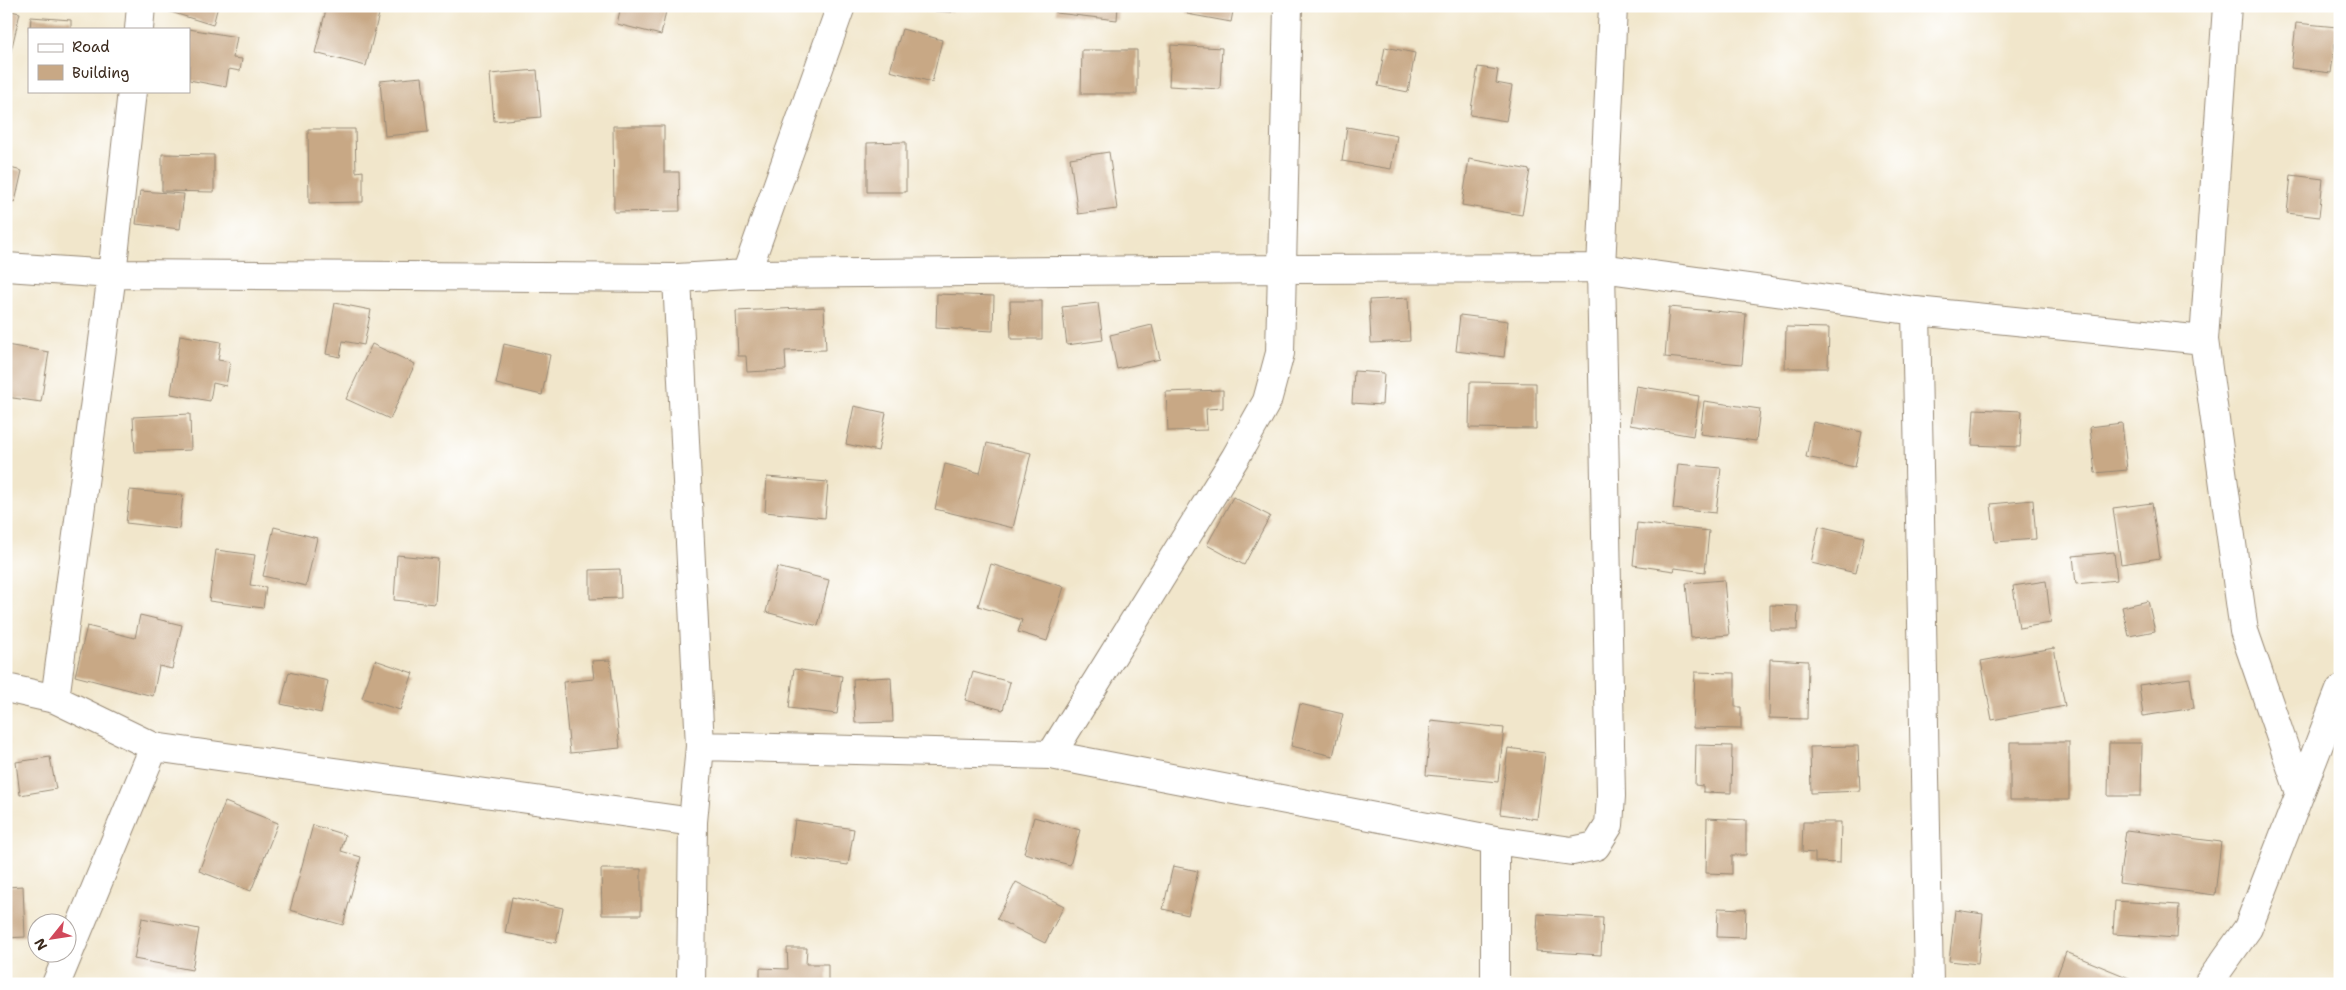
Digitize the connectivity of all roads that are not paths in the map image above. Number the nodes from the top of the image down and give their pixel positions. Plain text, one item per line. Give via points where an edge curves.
1 (141, 6) edge
2 (841, 6) edge
3 (1288, 6) edge
4 (1613, 6) edge
5 (2227, 6) edge
6 (139, 28) edge
7 (132, 92) edge
8 (6, 267) edge
9 (1600, 268) junction
10 (1280, 269) junction
11 (112, 274) junction
12 (746, 274) junction
13 (677, 278) junction
14 (1916, 311) junction
15 (2204, 340) junction
16 (6, 688) edge
17 (2340, 690) edge
18 (55, 699) junction
19 (700, 746) junction
20 (154, 747) junction
21 (1051, 754) junction
22 (2300, 793) junction
23 (693, 822) junction
24 (1495, 840) junction
25 (56, 984) edge
26 (691, 984) edge
27 (1495, 984) edge
28 (1929, 984) edge
29 (2208, 984) edge

1 - 6 street
2 - 12 street
3 - 10 street
4 - 9 street
5 - 15 street
7 - 11 street
8 - 11 street
9 - 10 street
9 - 14 street
9 - 24 street via 1609,825 1596,846 1572,850
10 - 12 street
10 - 21 street via 1280,353 1267,401
11 - 13 street
11 - 18 street
12 - 13 street
13 - 19 street
14 - 15 street
14 - 28 street
15 - 22 street via 2244,631
16 - 18 street
17 - 22 street
18 - 20 street
19 - 21 street
19 - 23 street
20 - 23 street
20 - 25 street
21 - 24 street
22 - 29 street via 2248,928
23 - 26 street
24 - 27 street

